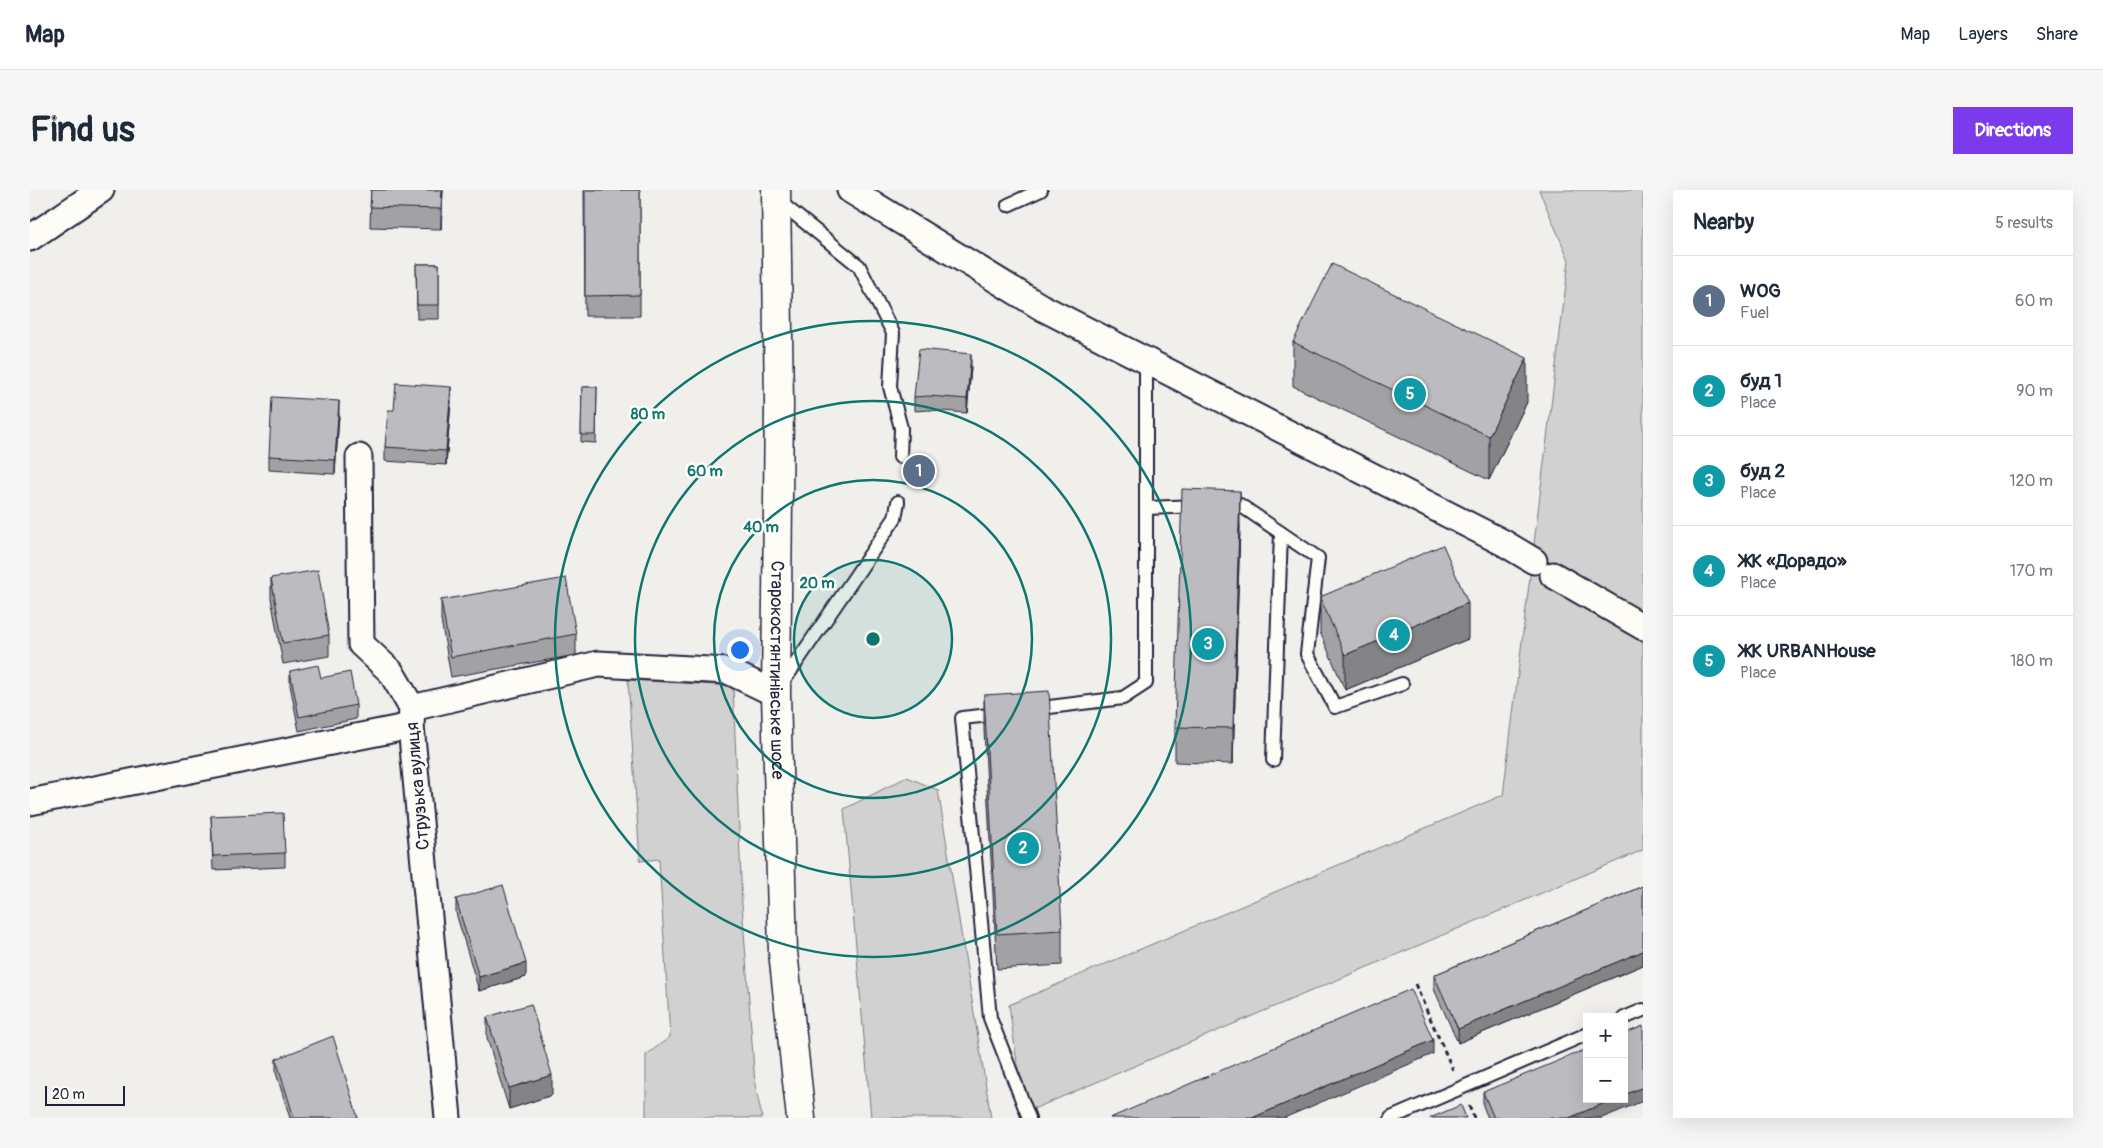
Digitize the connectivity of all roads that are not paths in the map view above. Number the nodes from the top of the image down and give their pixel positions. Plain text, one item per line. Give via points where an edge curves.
1 (100, 190) edge
2 (850, 190) edge
3 (1041, 190) edge
4 (776, 194) edge
5 (1008, 205) dead end
6 (30, 238) edge
7 (1146, 360) junction
8 (359, 457) dead end
9 (900, 457) dead end
10 (898, 502) dead end
11 (1146, 508) junction
12 (1281, 532) junction
13 (1643, 627) edge
14 (1402, 684) dead end
15 (776, 694) junction
16 (412, 717) junction
17 (1273, 760) dead end
18 (30, 802) edge
19 (1643, 1010) edge
20 (1628, 1016) edge
21 (1583, 1036) edge
22 (448, 1118) edge
23 (801, 1118) edge
24 (1029, 1118) edge
25 (1391, 1118) edge

1 - 6 street
2 - 7 street via 1041,307
3 - 5 lane
4 - 9 lane via 860,266 893,333 890,387 901,428
4 - 15 main road, Старокостянтинівське шосе via 779,404
7 - 11 lane
7 - 13 street via 1504,544
8 - 16 street via 361,644 391,672
10 - 15 lane via 895,518
11 - 12 lane via 1240,505
11 - 24 lane via 1146,683 1123,698 962,718 990,1018
12 - 14 lane via 1318,558 1307,654 1335,707
12 - 17 lane
15 - 16 street, Струзька вулиця via 728,671 598,664
15 - 23 main road, Старокостянтинівське шосе via 783,952
16 - 18 street
16 - 22 street, Струзька вулиця
19 - 20 lane
21 - 25 lane

